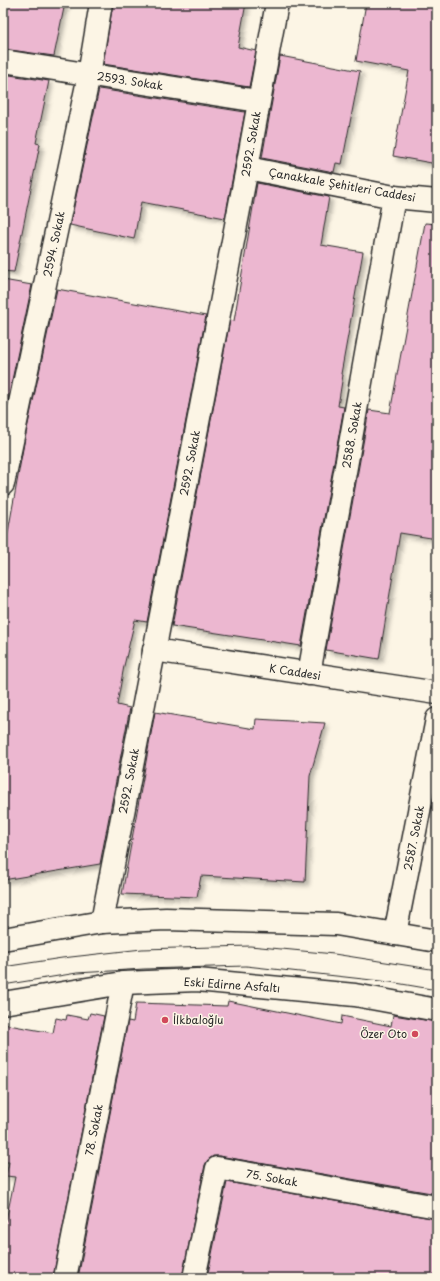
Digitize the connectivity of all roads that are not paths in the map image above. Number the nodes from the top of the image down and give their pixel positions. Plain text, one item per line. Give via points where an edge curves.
1 (101, 3) edge
2 (277, 3) edge
3 (3, 60) edge
4 (89, 75) junction
5 (258, 101) junction
6 (247, 168) junction
7 (394, 197) junction
8 (437, 201) edge
9 (3, 484) edge
10 (154, 650) junction
11 (309, 674) junction
12 (437, 693) edge
13 (437, 719) edge
14 (102, 922) junction
15 (395, 934) junction
16 (3, 939) edge
17 (437, 941) edge
18 (123, 983) junction
19 (3, 1004) edge
20 (437, 1010) edge
21 (437, 1207) edge
22 (65, 1278) edge
23 (194, 1278) edge

1 - 4 street, 2594. Sokak
2 - 5 street, 2592. Sokak
3 - 4 street, 2593. Sokak
4 - 5 street, 2593. Sokak
4 - 9 street, 2594. Sokak
5 - 6 street, 2592. Sokak
6 - 7 street, Çanakkale Şehitleri Caddesi
6 - 10 street, 2592. Sokak
7 - 8 street, Çanakkale Şehitleri Caddesi
7 - 11 street, 2588. Sokak
10 - 11 street, K Caddesi
10 - 14 street, 2592. Sokak
11 - 12 street, K Caddesi
13 - 15 street, 2587. Sokak
14 - 15 street via 166,919 336,924
14 - 16 street
15 - 17 street
18 - 19 street, Eski Edirne Asfaltı
18 - 20 street, Eski Edirne Asfaltı via 197,980 355,995
18 - 22 street, 78. Sokak
21 - 23 street, 75. Sokak via 217,1168

